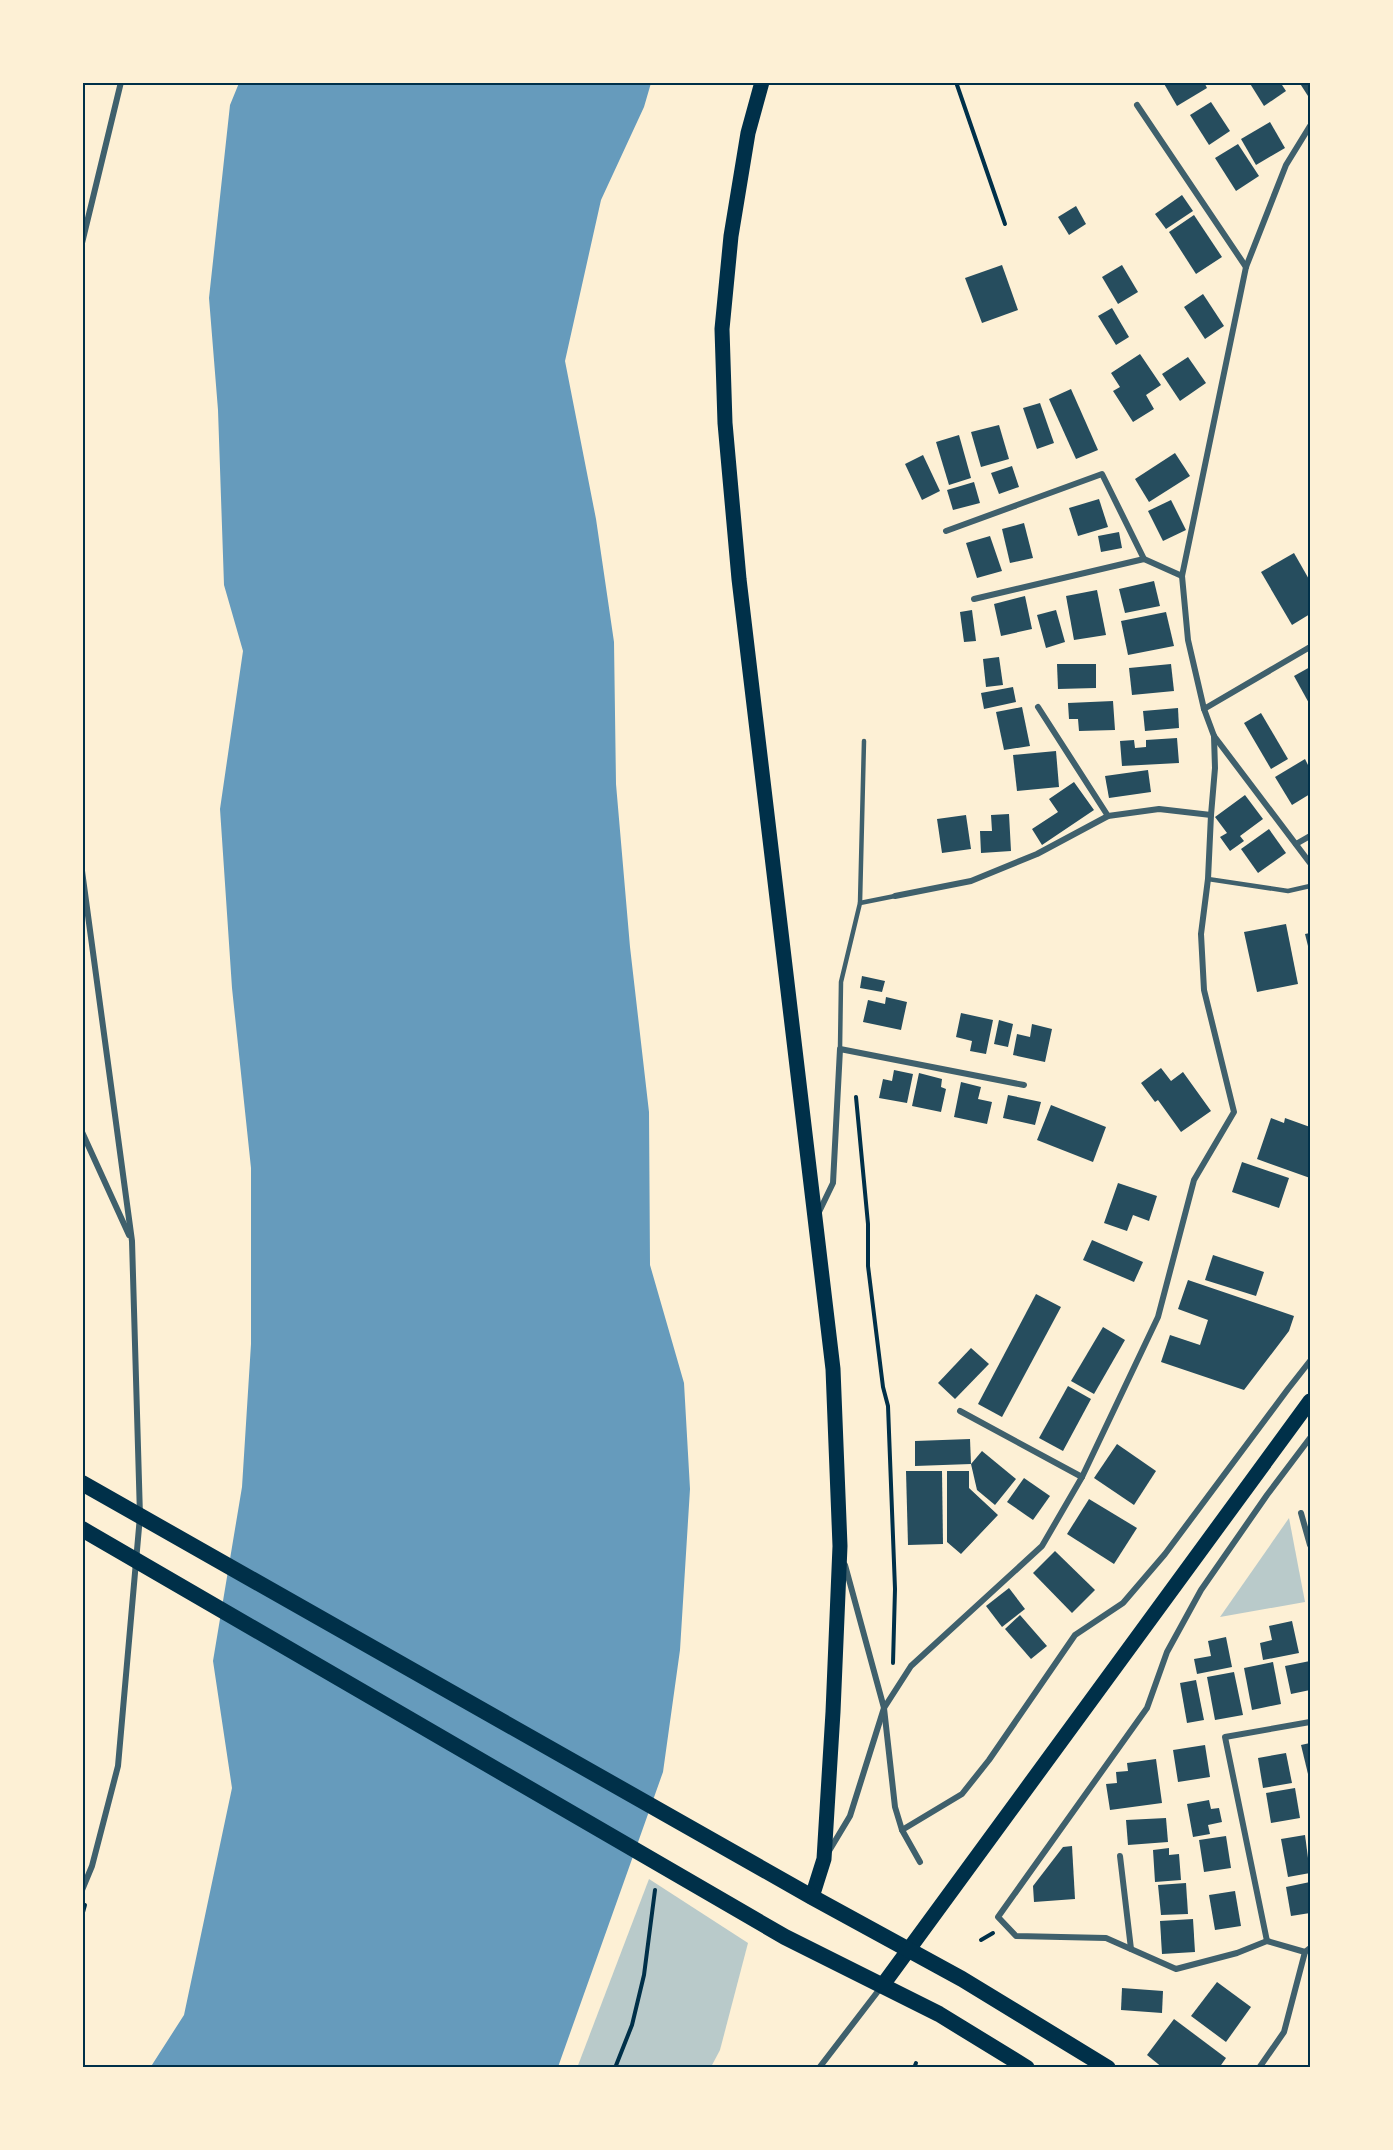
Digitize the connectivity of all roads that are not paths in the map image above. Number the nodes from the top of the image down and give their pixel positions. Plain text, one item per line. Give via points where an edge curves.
1 (122, 82) edge
2 (762, 82) edge
3 (1137, 105) dead end
4 (1311, 126) edge
5 (82, 243) edge
6 (1246, 267) junction
7 (946, 531) dead end
8 (1144, 559) junction
9 (1182, 576) junction
10 (974, 599) dead end
11 (1311, 647) edge
12 (1038, 707) dead end
13 (1204, 709) junction
14 (1214, 736) junction
15 (864, 741) dead end
16 (1211, 815) junction
17 (1108, 816) junction
18 (1311, 836) edge
19 (1296, 844) junction
20 (1311, 863) edge
21 (82, 871) edge
22 (1208, 879) junction
23 (1311, 886) edge
24 (895, 896) joint
25 (860, 903) junction
26 (840, 1049) junction
27 (1024, 1085) dead end
28 (82, 1132) edge
29 (816, 1217) junction
30 (132, 1241) junction
31 (1311, 1361) edge
32 (1311, 1401) edge
33 (960, 1412) dead end
34 (1311, 1438) edge
35 (1082, 1477) junction
36 (82, 1483) edge
37 (1301, 1513) dead end
38 (140, 1516) junction
39 (82, 1529) edge
40 (1310, 1542) edge
41 (840, 1546) junction
42 (135, 1559) junction
43 (884, 1708) junction
44 (1311, 1722) edge
45 (902, 1830) junction
46 (1120, 1856) dead end
47 (824, 1859) junction
48 (920, 1862) dead end
49 (82, 1890) edge
50 (812, 1897) junction
51 (1267, 1941) junction
52 (1131, 1949) junction
53 (908, 1950) junction
54 (1308, 1950) edge
55 (882, 1986) junction
56 (819, 2067) edge
57 (1027, 2067) edge
58 (1108, 2067) edge
59 (1259, 2067) edge

1 - 5 street
2 - 29 main road via 748,133 731,236 722,329 725,423 739,579
3 - 6 street
4 - 6 street via 1286,165
6 - 9 street
7 - 8 street via 1102,474
8 - 9 street
8 - 10 street
9 - 13 street via 1188,640
11 - 13 street
12 - 17 street
13 - 14 street
14 - 16 street
14 - 19 street
15 - 25 lane
16 - 17 street via 1159,809
16 - 22 street
17 - 24 street via 1037,854 971,881
18 - 19 street
19 - 20 street
21 - 30 street
22 - 23 lane via 1288,891
22 - 35 street via 1201,934 1204,990 1234,1112 1194,1180 1158,1317
24 - 25 lane
25 - 26 lane via 841,982
26 - 27 street
26 - 29 street via 833,1183
28 - 30 street
29 - 41 main road via 833,1369
30 - 38 street
31 - 45 street via 1123,1603 1075,1635 962,1794
32 - 53 main road
33 - 35 street
34 - 52 street via 1201,1590 1167,1652 1148,1708 998,1917 1016,1936 1106,1938
35 - 43 street via 1042,1546 910,1666
36 - 38 highway
37 - 40 street
38 - 42 street
38 - 50 highway
39 - 42 highway
41 - 43 street
41 - 47 main road
42 - 49 street via 118,1766
42 - 55 highway via 785,1937
43 - 45 street via 895,1807
43 - 47 street via 850,1816
44 - 51 street via 1225,1737
45 - 48 street
46 - 52 street
47 - 50 main road
50 - 53 highway
51 - 52 street via 1176,1969
51 - 54 street
53 - 55 main road
53 - 58 highway
54 - 59 street via 1284,2032
55 - 56 street
55 - 57 highway via 939,2014

